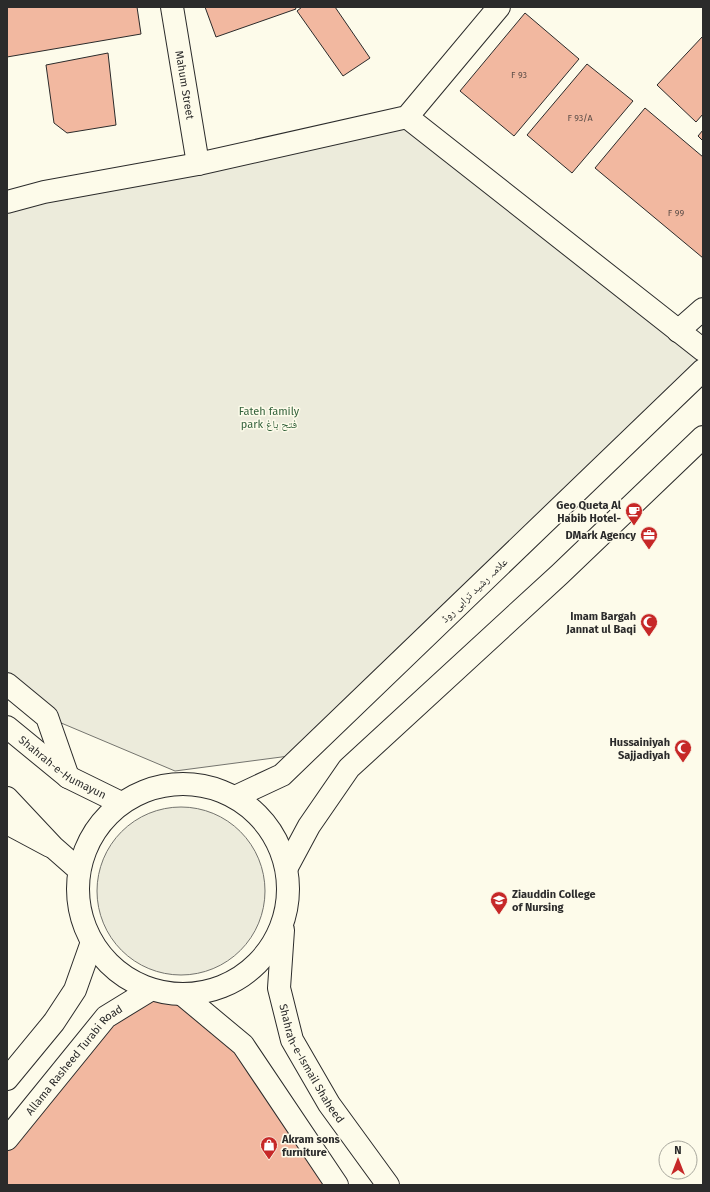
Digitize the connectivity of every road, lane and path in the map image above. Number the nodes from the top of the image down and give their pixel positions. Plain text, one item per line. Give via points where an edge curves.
1 (172, 7) edge
2 (499, 7) edge
3 (406, 117) junction
4 (198, 164) junction
5 (7, 202) edge
6 (703, 308) edge
7 (678, 331) junction
8 (703, 350) edge
9 (703, 370) edge
10 (703, 438) edge
11 (7, 684) edge
12 (7, 727) edge
13 (68, 777) junction
14 (235, 797) junction
15 (7, 798) edge
16 (121, 803) junction
17 (7, 823) edge
18 (53, 847) junction
19 (287, 867) junction
20 (78, 869) junction
21 (283, 927) junction
22 (92, 942) junction
23 (150, 990) junction
24 (184, 995) junction
25 (7, 1079) edge
26 (7, 1139) edge
27 (337, 1185) edge
28 (388, 1185) edge

1 - 4 main road, Mahum Street
2 - 3 main road
3 - 4 main road
3 - 7 main road
4 - 5 main road via 44,192
6 - 7 main road
7 - 8 main road
9 - 14 main road, علامہ رشید ترابی روڈ via 282,775
10 - 19 main road via 349,768 309,826
11 - 13 main road via 47,717
12 - 13 main road, Shahrah-e-Humayun
13 - 16 main road, Shahrah-e-Humayun
14 - 16 main road via 207,786 177,783 148,789
14 - 19 main road via 259,815 277,839
15 - 18 main road
16 - 20 main road via 102,821 90,838
17 - 18 main road
18 - 20 main road
19 - 21 main road via 289,897
20 - 22 main road via 77,898 84,927
21 - 24 main road via 268,952 247,974 217,989
21 - 28 main road, Shahrah-e-Ismail Shaheed via 279,988 292,1040 329,1104
22 - 23 main road via 98,953 120,974
22 - 25 main road via 75,990 54,1022
23 - 24 main road
23 - 26 main road, Allama Rasheed Turabi Road via 106,1017
24 - 27 main road via 242,1045

